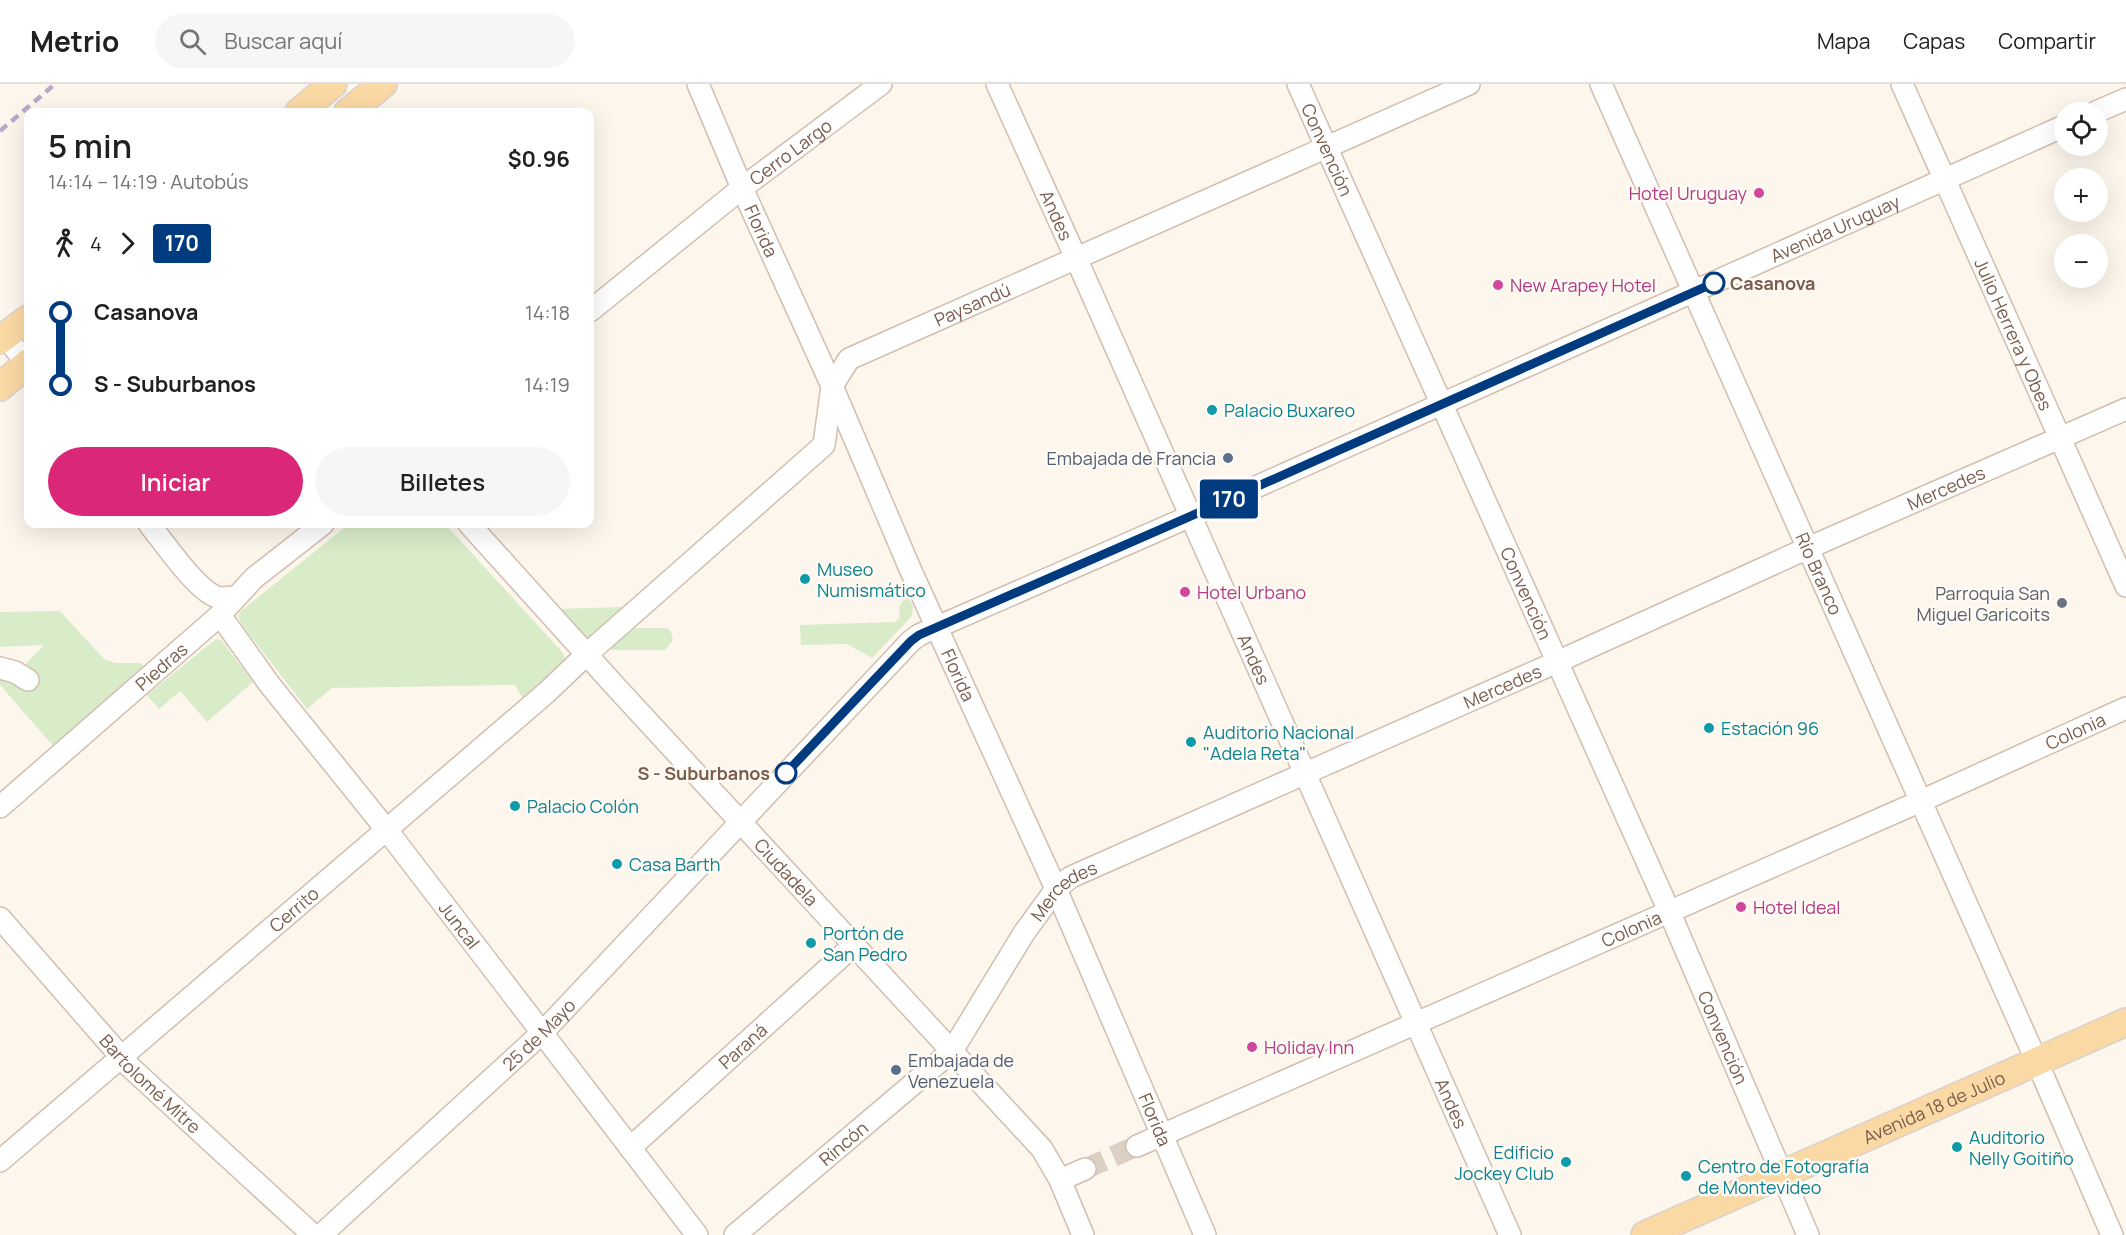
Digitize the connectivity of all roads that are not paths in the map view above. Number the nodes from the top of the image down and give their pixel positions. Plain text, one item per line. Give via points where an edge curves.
1 (333, 84) edge
2 (383, 84) edge
3 (698, 84) edge
4 (881, 84) edge
5 (997, 84) edge
6 (1298, 84) edge
7 (1469, 84) edge
8 (1601, 84) edge
9 (1902, 84) edge
10 (2126, 99) edge
11 (2108, 107) edge
12 (305, 108) edge
13 (353, 108) edge
14 (2054, 130) edge
15 (1326, 148) junction
16 (1944, 178) junction
17 (742, 188) junction
18 (1077, 258) junction
19 (1693, 292) junction
20 (594, 308) edge
21 (24, 322) edge
22 (3, 338) edge
23 (24, 361) edge
24 (24, 368) edge
25 (832, 386) junction
26 (0, 387) edge
27 (1442, 405) junction
28 (2126, 409) edge
29 (2060, 439) junction
30 (1191, 516) junction
31 (152, 528) edge
32 (318, 528) edge
33 (473, 528) edge
34 (1808, 548) junction
35 (2126, 586) edge
36 (235, 597) junction
37 (220, 615) junction
38 (937, 626) junction
39 (586, 654) junction
40 (1557, 662) junction
41 (0, 668) edge
42 (27, 680) dead end
43 (2126, 708) edge
44 (1304, 773) junction
45 (1921, 801) junction
46 (0, 807) edge
47 (741, 821) junction
48 (386, 829) junction
49 (1056, 890) junction
50 (1669, 911) junction
51 (0, 918) edge
52 (854, 945) junction
53 (2126, 1022) edge
54 (1416, 1023) junction
55 (542, 1033) junction
56 (952, 1051) junction
57 (122, 1057) junction
58 (2037, 1062) junction
59 (1162, 1135) junction
60 (1137, 1146) tunnel mouth
61 (630, 1148) junction
62 (0, 1161) edge
63 (1085, 1169) tunnel mouth
64 (1781, 1176) junction
65 (1060, 1180) junction
66 (314, 1235) edge
67 (321, 1235) edge
68 (697, 1235) edge
69 (735, 1235) edge
70 (1083, 1235) edge
71 (1205, 1235) edge
72 (1509, 1235) edge
73 (1645, 1235) edge
74 (1808, 1235) edge
75 (2112, 1235) edge

1 - 12 main road
2 - 13 main road
3 - 17 street, Florida
4 - 17 street, Cerro Largo
5 - 18 street, Andes
6 - 15 street, Convención
7 - 15 street, Paysandú
8 - 19 street, Río Branco
9 - 16 street, Julio Herrera y Obes
10 - 11 street
14 - 16 street, Avenida Uruguay
15 - 18 street, Paysandú
15 - 27 street, Convención
16 - 19 street, Avenida Uruguay
16 - 29 street, Julio Herrera y Obes
17 - 20 street, Cerro Largo
17 - 25 street, Florida
18 - 25 street, Paysandú via 849,359
18 - 30 street, Andes
19 - 27 street, Avenida Uruguay
19 - 34 street, Río Branco
21 - 22 main road
22 - 23 street
24 - 26 main road
25 - 38 street, Florida
25 - 39 street, Paysandú via 824,445
27 - 30 street, Avenida Uruguay
27 - 40 street, Convención
28 - 29 street, Mercedes
29 - 34 street, Mercedes
29 - 35 street, Julio Herrera y Obes
30 - 38 street, Avenida Uruguay
30 - 44 street, Andes
31 - 36 street via 208,593 219,598
32 - 36 street, Piedras
33 - 39 street, Ciudadela
34 - 40 street, Mercedes
34 - 45 street, Río Branco
36 - 37 street, Piedras
37 - 46 street, Piedras
37 - 48 street, Juncal via 270,685
38 - 47 street, Avenida Uruguay via 911,641
38 - 49 street, Florida
39 - 47 street, Ciudadela
39 - 48 street, Cerrito via 546,693
40 - 44 street, Mercedes
40 - 50 street, Convención
41 - 42 street
43 - 45 street, Colonia
44 - 49 street, Mercedes via 1071,877
44 - 54 street, Andes
45 - 50 street, Colonia
45 - 58 street, Río Branco
47 - 52 street, Ciudadela
47 - 55 street, 25 de Mayo
48 - 55 street, Juncal
48 - 57 street, Cerrito
49 - 56 street, Mercedes via 1024,933
49 - 59 street, Florida
50 - 54 street, Colonia
50 - 64 street, Convención
51 - 57 street, Bartolomé Mitre
52 - 56 street, Ciudadela
52 - 61 street, Paraná
53 - 58 main road, Avenida 18 de Julio
54 - 59 street, Colonia
54 - 72 street, Andes
55 - 61 street, Juncal
55 - 67 street, 25 de Mayo
56 - 65 street, Ciudadela via 1042,1149
56 - 69 street, Rincón
57 - 62 street, Cerrito
57 - 66 street, Bartolomé Mitre
58 - 64 main road, Avenida 18 de Julio
58 - 75 street, Río Branco
59 - 60 street, Colonia
59 - 71 street, Florida
61 - 68 street, Juncal
63 - 65 street
64 - 73 main road, Avenida 18 de Julio
64 - 74 street, Convención
65 - 70 street, Ciudadela

